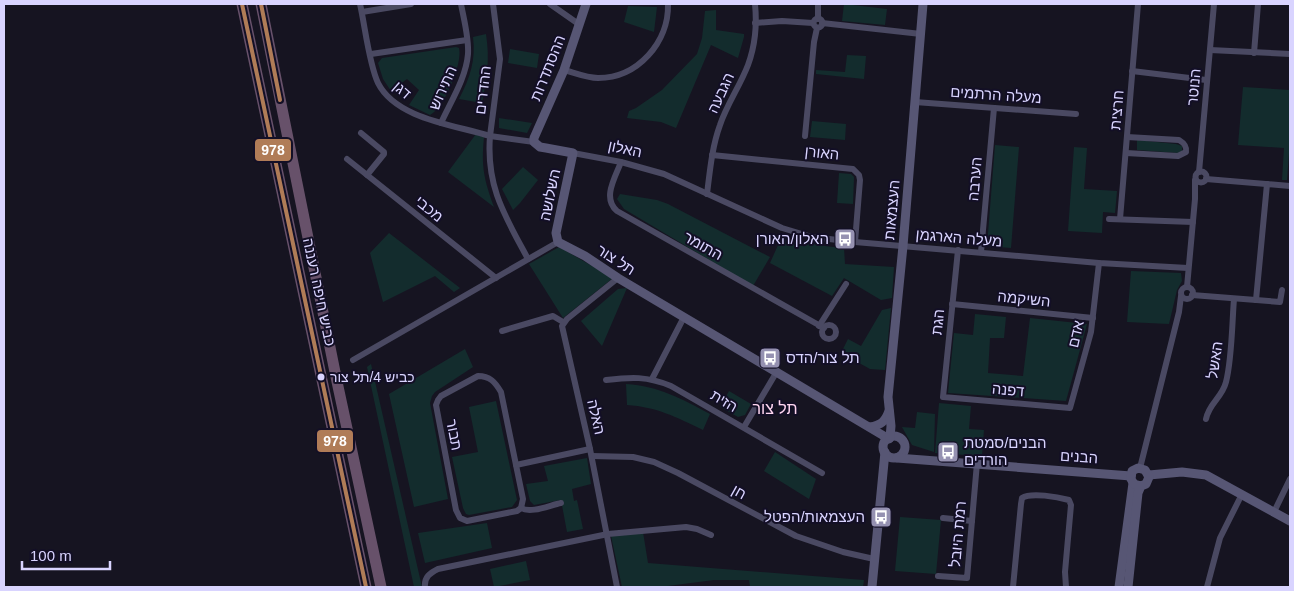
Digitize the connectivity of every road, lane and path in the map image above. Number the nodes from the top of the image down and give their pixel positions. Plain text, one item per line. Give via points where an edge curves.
1 (242, 4) edge
2 (261, 4) edge
3 (360, 4) edge
4 (411, 4) edge
5 (461, 4) edge
6 (493, 4) edge
7 (550, 4) edge
8 (586, 4) edge
9 (668, 4) edge
10 (755, 4) edge
11 (818, 4) edge
12 (923, 4) edge
13 (1138, 4) edge
14 (1214, 4) edge
15 (1258, 4) edge
16 (362, 12) junction
17 (756, 23) junction
18 (818, 23) junction
19 (580, 25) junction
20 (921, 34) junction
21 (467, 40) junction
22 (1210, 50) junction
23 (1254, 52) junction
24 (370, 54) junction
25 (1290, 54) edge
26 (564, 70) junction
27 (1132, 71) junction
28 (1206, 80) junction
29 (916, 102) junction
30 (994, 108) junction
31 (1076, 114) dead end
32 (441, 122) junction
33 (361, 133) dead end
34 (490, 136) junction
35 (805, 136) dead end
36 (1127, 137) junction
37 (534, 142) junction
38 (573, 153) junction
39 (1126, 153) junction
40 (712, 154) junction
41 (347, 159) dead end
42 (621, 162) junction
43 (1199, 172) junction
44 (367, 175) junction
45 (1195, 180) junction
46 (1205, 181) junction
47 (1267, 184) junction
48 (1290, 186) edge
49 (707, 194) junction
50 (1195, 199) junction
51 (1109, 219) dead end
52 (1120, 219) junction
53 (1193, 222) junction
54 (558, 242) junction
55 (855, 242) junction
56 (903, 246) junction
57 (958, 250) junction
58 (981, 252) junction
59 (528, 259) junction
60 (1099, 263) junction
61 (1188, 268) junction
62 (496, 278) junction
63 (618, 278) junction
64 (846, 284) dead end
65 (1187, 287) junction
66 (1282, 290) dead end
67 (1187, 296) junction
68 (1234, 299) junction
69 (1256, 300) junction
70 (952, 304) junction
71 (684, 317) junction
72 (1093, 318) junction
73 (563, 322) junction
74 (502, 331) dead end
75 (353, 360) dead end
76 (776, 373) junction
77 (652, 379) junction
78 (606, 380) dead end
79 (943, 397) joint
80 (1070, 408) joint
81 (890, 414) junction
82 (1206, 420) dead end
83 (866, 425) junction
84 (744, 427) junction
85 (903, 442) junction
86 (889, 448) junction
87 (591, 452) junction
88 (935, 460) junction
89 (977, 463) junction
90 (516, 465) junction
91 (1140, 468) junction
92 (822, 473) dead end
93 (1149, 475) junction
94 (1290, 479) edge
95 (1135, 482) junction
96 (1242, 494) junction
97 (561, 503) dead end
98 (521, 508) junction
99 (1274, 512) junction
100 (943, 518) dead end
101 (972, 521) junction
102 (1290, 521) edge
103 (608, 534) junction
104 (711, 536) dead end
105 (874, 559) junction
106 (938, 576) dead end
107 (366, 587) edge
108 (381, 587) edge
109 (425, 587) edge
110 (617, 587) edge
111 (872, 587) edge
112 (1013, 587) edge
113 (1066, 587) edge
114 (1120, 587) edge
115 (1128, 587) edge
116 (1207, 587) edge

1 - 107 highway, כביש חיפה רעננה
2 - 108 highway, כביש חיפה רעננה
3 - 16 street, דגן
4 - 16 street
5 - 21 street, התירוש
6 - 34 street, ההדרים via 500,59
7 - 19 street
8 - 19 street, ההסתדרות
9 - 26 street via 662,35 643,62 622,73 598,78
10 - 17 street, הגבעה
11 - 18 street
12 - 20 street, העצמאות
13 - 27 street, חרצית
14 - 22 street, הנוטר
15 - 23 street
16 - 24 street, דגן
17 - 18 street
17 - 40 street, הגבעה via 748,65 720,123
18 - 20 street
18 - 35 street
19 - 26 street, ההסתדרות
20 - 29 street, העצמאות
21 - 24 street
21 - 32 street, התירוש via 464,75
22 - 23 street
22 - 28 street, הנוטר
23 - 25 street
24 - 32 street, דגן via 377,81 384,93 406,110
26 - 37 street, ההסתדרות
27 - 28 street
27 - 36 street, חרצית
28 - 43 street, הנוטר
29 - 30 street, מעלה הרתמים
29 - 56 street, העצמאות
30 - 31 street, מעלה הרתמים
30 - 58 street, הערבה
32 - 34 street, דגן
33 - 44 street via 384,152
34 - 37 street, ההדרים
34 - 59 street via 494,188
36 - 39 street, חרצית
36 - 39 street via 1179,140 1186,152 1178,156
37 - 38 street, האלון via 546,148
38 - 42 street, האלון
38 - 54 street, השלושה via 556,233
39 - 52 street, חרצית
40 - 49 street, הגבעה
40 - 55 street, האורן via 853,169 860,180
41 - 44 street, מכבי
42 - 49 street, האלון via 664,174
42 - 64 street, התומר via 609,196 611,206 617,211 821,327
43 - 45 street
43 - 46 street via 1205,174
44 - 62 street, מכבי
45 - 46 street
45 - 50 street
46 - 47 street
46 - 50 street
47 - 48 street
47 - 69 street
49 - 55 street, מעלה הארגמן via 792,232
50 - 53 street
51 - 52 street
52 - 53 street
53 - 61 street
54 - 59 street
54 - 63 street, תל צור
55 - 56 street, מעלה הארגמן
56 - 57 street, מעלה הארגמן
56 - 81 street, העצמאות via 888,397
57 - 58 street, מעלה הארגמן
57 - 70 street, הגת
58 - 60 street, מעלה הארגמן
59 - 62 street
60 - 61 street, מעלה הארגמן
60 - 72 street, אדם
61 - 65 street
62 - 75 street
63 - 71 street, תל צור
63 - 73 street
65 - 67 street via 1182,290
65 - 67 street via 1192,289
66 - 69 street via 1280,302
67 - 68 street
67 - 91 street via 1179,312
68 - 69 street
68 - 82 street, האשל via 1226,383 1208,410
70 - 72 street, השיקמה
70 - 79 street, הגת
71 - 76 street, תל צור
71 - 77 street
72 - 80 street, אדם
73 - 74 street via 553,316
73 - 87 street, האלה via 562,331
76 - 83 street, תל צור
76 - 84 street
77 - 78 street, הזית
77 - 84 street, הזית via 680,390
79 - 80 street, דפנה
81 - 83 street via 881,424
81 - 85 street, העצמאות
81 - 86 street, העצמאות
83 - 86 street, תל צור
84 - 92 street, הזית
85 - 86 street via 894,437
85 - 86 street via 903,454
85 - 88 street, הבנים via 917,454
86 - 88 street, הבנים
86 - 105 street, העצמאות via 882,472
87 - 90 street
87 - 103 street, האלה
87 - 105 street, חן via 654,462 796,536
88 - 89 street, הבנים
89 - 95 street, הבנים
89 - 101 street, רמת היובל
90 - 98 street, תבור via 523,500
90 - 98 street, תבור via 500,392 493,380 483,376 472,378 438,400 437,412 460,518 470,521
91 - 93 street
91 - 95 street via 1135,469
93 - 95 street via 1148,482
93 - 96 street via 1199,473
94 - 99 street
95 - 114 street
95 - 115 street
96 - 99 street
96 - 116 street via 1220,538
97 - 98 street via 530,510
99 - 102 street
100 - 101 street
101 - 106 street, רמת היובל via 967,578
103 - 104 street via 686,527
103 - 109 street via 438,569 427,576
103 - 110 street, האלה
105 - 111 street, העצמאות
112 - 113 street via 1022,498 1029,495 1069,500

